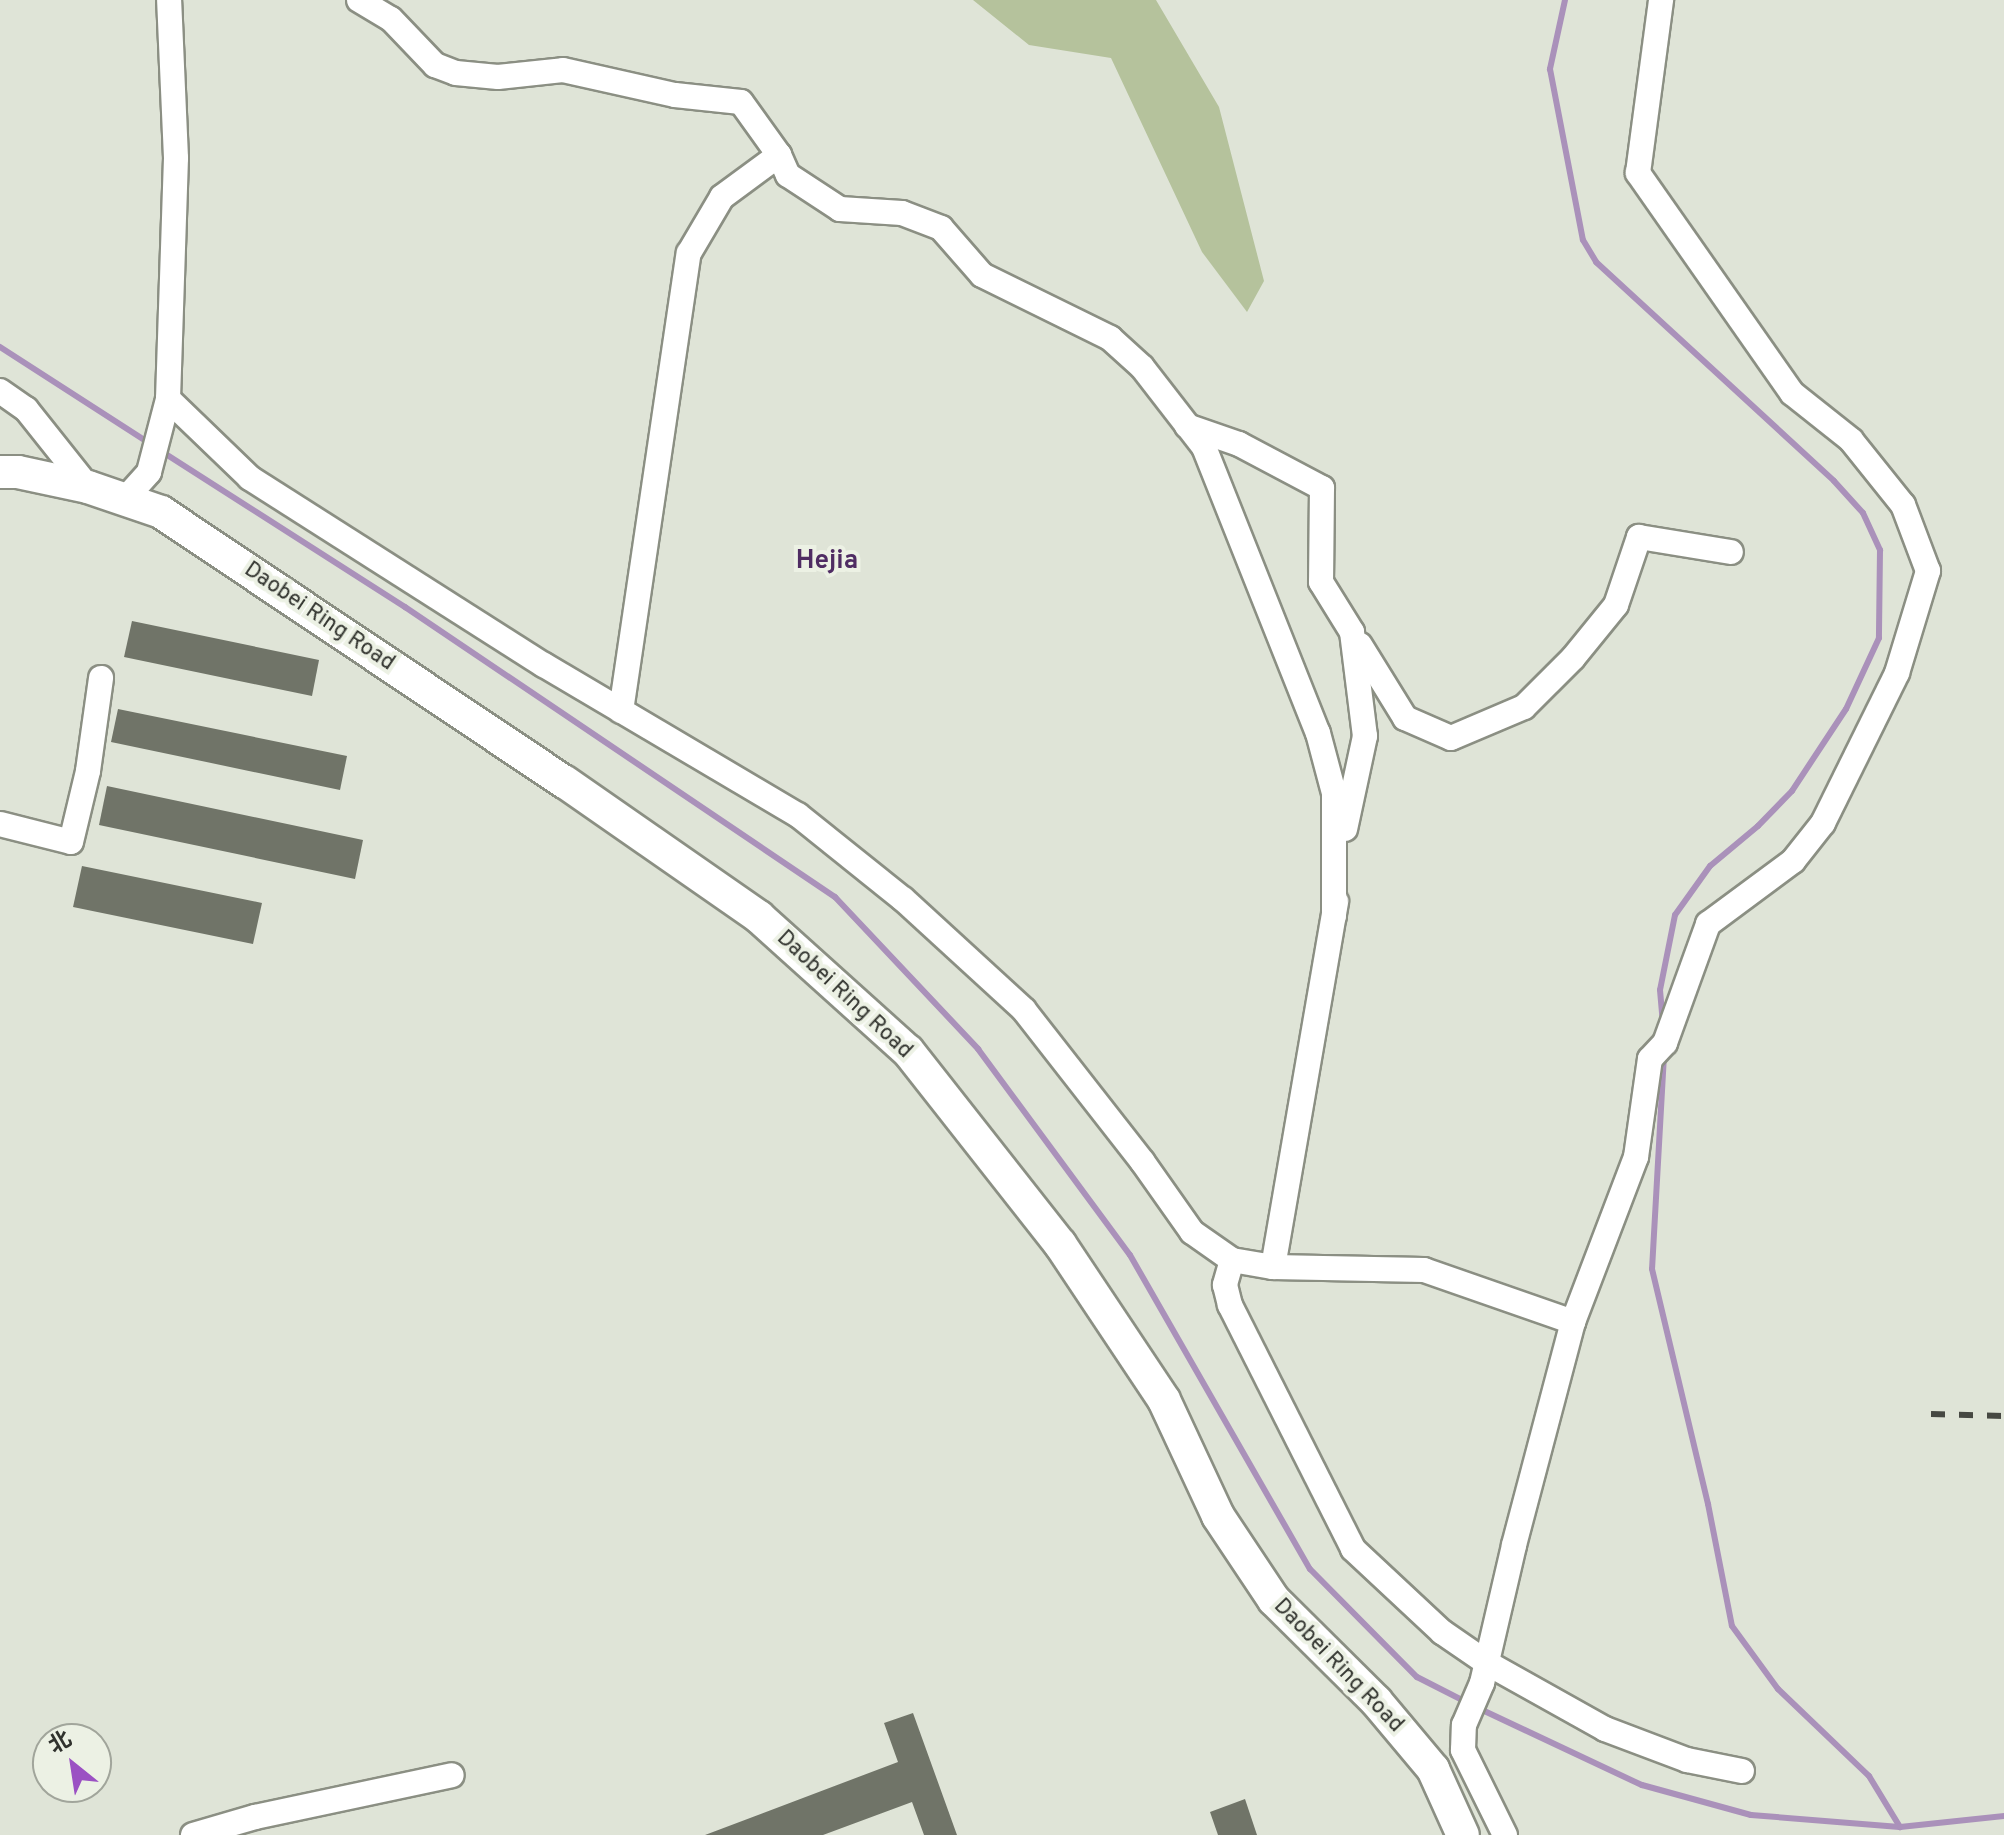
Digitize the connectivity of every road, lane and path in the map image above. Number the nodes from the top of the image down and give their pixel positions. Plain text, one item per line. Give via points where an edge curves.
1 (169, 0) edge
2 (359, 0) edge
3 (1661, 0) edge
4 (779, 155) junction
5 (0, 391) edge
6 (166, 407) junction
7 (1187, 426) junction
8 (0, 472) edge
9 (88, 487) junction
10 (125, 499) junction
11 (1731, 552) dead end
12 (1352, 632) junction
13 (101, 678) dead end
14 (621, 711) junction
15 (0, 824) edge
16 (1334, 916) junction
17 (1232, 1260) junction
18 (1273, 1267) junction
19 (1573, 1322) junction
20 (1484, 1673) junction
21 (1742, 1771) dead end
22 (452, 1775) dead end
23 (258, 1826) edge
24 (193, 1835) edge
25 (1463, 1835) edge
26 (1505, 1835) edge

1 - 6 street via 176,158
2 - 4 street via 391,19 435,65 456,73 498,77 563,70 675,95 741,102
3 - 19 street via 1638,173 1792,393 1851,440 1903,505 1928,571 1897,673 1823,823 1793,861 1708,924 1665,1043 1650,1059 1636,1157
4 - 7 street via 788,175 840,209 902,213 941,228 982,275 1110,338 1142,367
4 - 14 street via 722,197 689,253
5 - 9 street via 26,409
6 - 10 street via 149,472
6 - 14 street via 250,478
7 - 12 street via 1239,444 1322,488 1321,582
7 - 16 street via 1204,447 1318,733 1334,793
8 - 9 street, Daobei Ring Road
9 - 10 street, Daobei Ring Road
10 - 25 street, Daobei Ring Road via 161,512 759,917 908,1051 1069,1257 1164,1400 1218,1516 1274,1600 1376,1701 1433,1769
11 - 12 street via 1639,537 1616,605 1573,658 1524,707 1451,738 1405,718
12 - 16 street via 1365,736 1345,825
13 - 15 street via 71,842
14 - 17 street via 798,815 903,899 1024,1010 1192,1232
16 - 18 street
17 - 18 street
17 - 20 street via 1225,1285 1230,1305 1353,1549
18 - 19 street via 1424,1270
19 - 20 street
20 - 21 street via 1605,1729 1687,1760
20 - 26 street via 1468,1716 1463,1750
22 - 23 street
23 - 24 street

